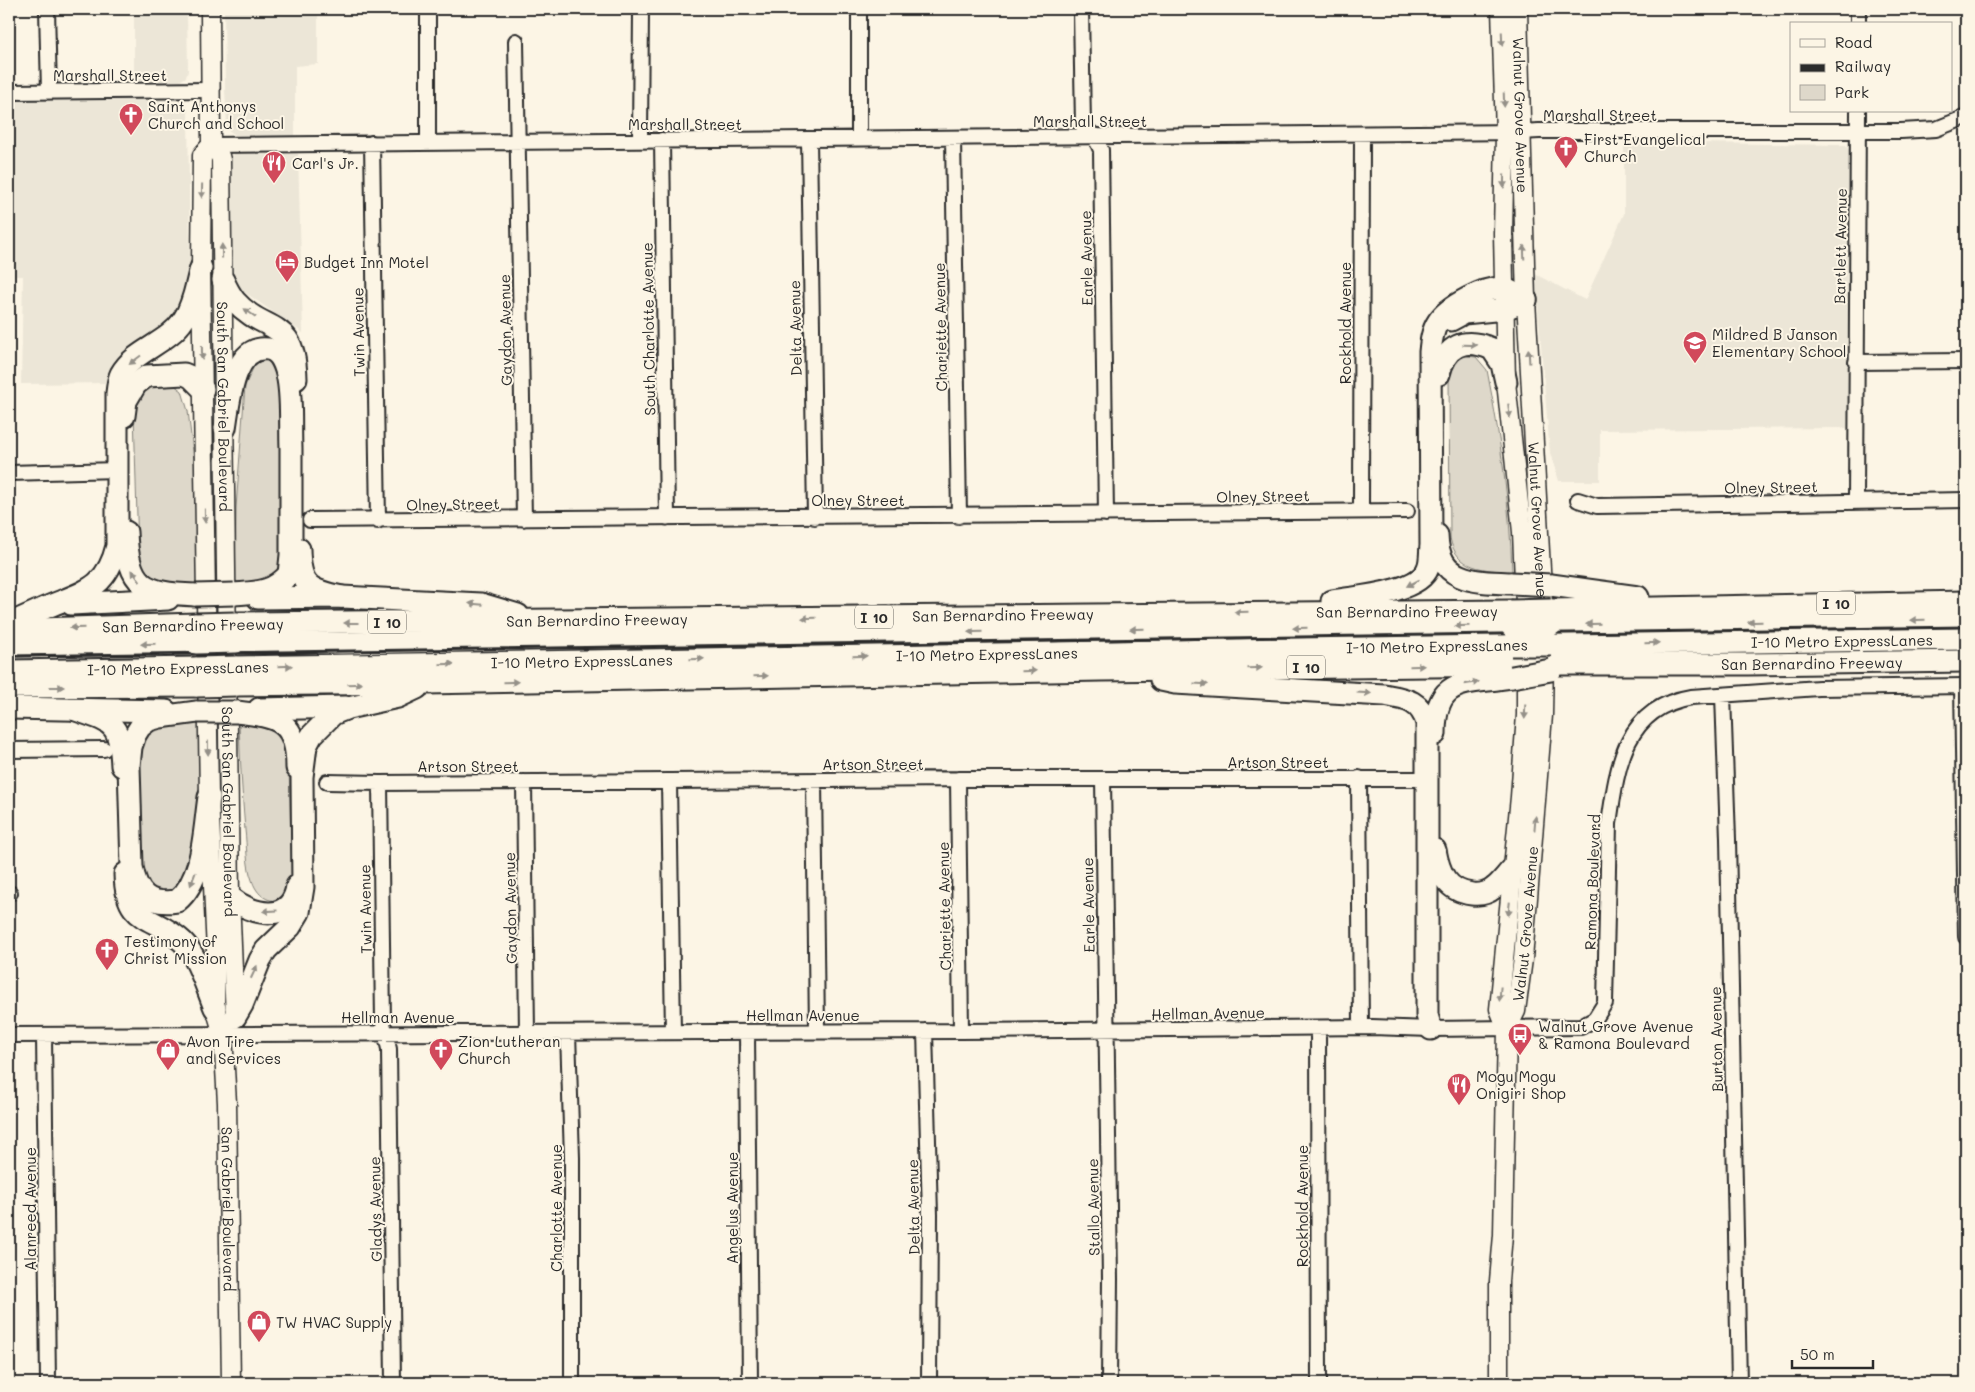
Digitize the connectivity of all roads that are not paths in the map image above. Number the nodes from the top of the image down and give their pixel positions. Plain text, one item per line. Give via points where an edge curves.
1 (47, 9) edge
2 (210, 9) edge
3 (428, 9) edge
4 (641, 9) edge
5 (859, 9) edge
6 (1081, 9) edge
7 (1502, 9) edge
8 (1518, 9) edge
9 (1858, 9) edge
10 (1858, 22) edge
11 (516, 41) dead end
12 (211, 90) junction
13 (49, 91) junction
14 (9, 92) edge
15 (1858, 112) edge
16 (1966, 117) edge
17 (1857, 130) junction
18 (1513, 132) junction
19 (1362, 134) junction
20 (1095, 137) junction
21 (953, 138) junction
22 (809, 139) junction
23 (859, 139) junction
24 (640, 140) junction
25 (662, 140) junction
26 (428, 142) junction
27 (517, 142) junction
28 (372, 143) junction
29 (211, 146) junction
30 (200, 268) junction
31 (223, 280) junction
32 (1504, 299) junction
33 (1526, 300) junction
34 (1966, 361) edge
35 (1856, 362) junction
36 (1438, 374) junction
37 (1506, 382) junction
38 (203, 389) junction
39 (224, 428) junction
40 (117, 470) junction
41 (9, 473) edge
42 (1578, 500) dead end
43 (1966, 500) edge
44 (1856, 502) junction
45 (1407, 511) dead end
46 (1361, 512) junction
47 (1106, 514) junction
48 (959, 516) junction
49 (815, 517) junction
50 (667, 518) junction
51 (524, 519) junction
52 (310, 520) dead end
53 (378, 521) junction
54 (234, 594) junction
55 (195, 595) junction
56 (342, 597) junction
57 (1966, 602) edge
58 (53, 605) junction
59 (1705, 605) junction
60 (1275, 611) junction
61 (1966, 619) edge
62 (540, 621) junction
63 (9, 624) edge
64 (9, 630) edge
65 (196, 633) junction
66 (235, 633) junction
67 (1966, 639) edge
68 (9, 645) edge
69 (1511, 645) junction
70 (1553, 646) junction
71 (1966, 661) edge
72 (1101, 670) junction
73 (9, 671) edge
74 (236, 676) junction
75 (197, 677) junction
76 (427, 683) junction
77 (1964, 686) edge
78 (9, 687) edge
79 (1723, 695) junction
80 (9, 708) edge
81 (348, 708) junction
82 (76, 710) junction
83 (197, 712) junction
84 (237, 712) junction
85 (104, 749) dead end
86 (9, 750) edge
87 (1359, 778) junction
88 (958, 779) junction
89 (1103, 779) junction
90 (1419, 779) dead end
91 (814, 780) junction
92 (327, 782) dead end
93 (524, 782) junction
94 (670, 782) junction
95 (380, 783) junction
96 (209, 797) junction
97 (1435, 850) junction
98 (1513, 868) junction
99 (230, 897) junction
100 (1966, 937) edge
101 (215, 1008) junction
102 (1595, 1019) joint
103 (229, 1025) junction
104 (1318, 1028) junction
105 (1361, 1028) junction
106 (1431, 1029) junction
107 (1507, 1029) junction
108 (1106, 1030) junction
109 (816, 1031) junction
110 (673, 1032) junction
111 (747, 1032) junction
112 (925, 1032) junction
113 (961, 1032) junction
114 (528, 1033) junction
115 (568, 1033) junction
116 (386, 1034) junction
117 (9, 1035) edge
118 (44, 1035) junction
119 (48, 1383) edge
120 (231, 1383) edge
121 (393, 1383) edge
122 (572, 1383) edge
123 (750, 1383) edge
124 (929, 1383) edge
125 (1109, 1383) edge
126 (1319, 1383) edge
127 (1499, 1383) edge
128 (1739, 1383) edge

1 - 13 street
2 - 12 main road, South San Gabriel Boulevard
3 - 26 street
4 - 24 street
5 - 23 street
6 - 20 street, Earle Avenue via 1082,126
7 -> 18 main road, Walnut Grove Avenue
8 - 18 main road, Walnut Grove Avenue
9 - 10 street
11 - 27 street, Gaydon Avenue
12 - 13 street, Marshall Street
12 - 29 main road, South San Gabriel Boulevard
13 - 14 street, Marshall Street
15 - 17 street, Bartlett Avenue
16 - 17 street, Marshall Street via 1936,128
17 - 18 street, Marshall Street
17 - 35 street, Bartlett Avenue
18 - 19 street, Marshall Street
18 -> 32 main road, Walnut Grove Avenue
33 -> 18 main road, Walnut Grove Avenue
19 - 20 street, Marshall Street
19 - 46 street, Rockhold Avenue
20 - 21 street, Marshall Street
20 - 47 street, Earle Avenue via 1100,150
21 - 23 street, Marshall Street
21 - 48 street, Chariette Avenue
22 - 23 street, Marshall Street
22 - 25 street, Marshall Street
22 - 49 street, Delta Avenue
24 - 25 street, Marshall Street
24 - 27 street, Marshall Street
25 - 50 street, South Charlotte Avenue
26 - 27 street, Marshall Street
26 - 28 street, Marshall Street
27 - 51 street, Gaydon Avenue
28 - 29 street, Marshall Street
28 - 53 street, Twin Avenue
29 -> 30 main road, South San Gabriel Boulevard via 202,155
31 -> 29 main road, South San Gabriel Boulevard via 220,156
30 -> 38 main road, South San Gabriel Boulevard
30 -> 40 highway via 191,306 184,320 168,337 131,362 120,376
31 - 39 main road, South San Gabriel Boulevard
56 -> 31 highway via 313,589 302,575 296,371 291,345 278,330 246,311
32 - 33 highway
32 - 36 highway via 1449,321 1441,338
32 - 37 main road, Walnut Grove Avenue
32 -> 60 highway via 1485,291 1456,305 1436,324 1432,338 1431,545 1428,569 1421,578 1399,589
107 -> 33 main road, Walnut Grove Avenue via 1516,1010 1523,959 1543,715 1544,629
34 - 35 street
35 - 44 street, Bartlett Avenue
36 -> 37 highway via 1446,354 1456,346 1473,344 1492,350 1502,364
36 - 59 highway, bridge via 1437,538 1441,557 1449,568 1464,579 1478,582 1550,585
37 -> 98 main road, Walnut Grove Avenue via 1522,532 1526,629 1526,715
55 -> 38 highway via 165,594 150,589 138,582 131,570 127,546 124,413 126,401 136,384 147,376 184,374 191,376
38 -> 96 main road, South San Gabriel Boulevard
39 - 54 highway via 239,366 248,354 270,350 279,356 288,380 290,415 289,574 275,587 261,592
39 - 99 main road, South San Gabriel Boulevard
40 - 41 street
40 - 58 highway via 114,562 98,583
42 - 44 street, Olney Street via 1597,506
43 - 44 street, Olney Street
45 - 46 street, Olney Street
46 - 47 street, Olney Street
47 - 48 street, Olney Street
48 - 49 street, Olney Street
49 - 50 street, Olney Street
50 - 51 street, Olney Street
51 - 53 street, Olney Street
52 - 53 street, Olney Street
54 - 55 highway, bridge
54 - 56 highway via 261,598
55 - 58 highway
62 -> 56 highway via 481,604
57 - 59 highway, San Bernardino Freeway / I 10
58 - 63 highway
59 - 70 highway, San Bernardino Freeway / I 10
60 -> 62 highway, San Bernardino Freeway / I 10
60 - 69 highway, San Bernardino Freeway / I 10
61 -> 70 highway, I-10 Metro ExpressLanes
62 -> 66 highway, San Bernardino Freeway / I 10
65 -> 64 highway, San Bernardino Freeway / I 10
65 - 66 highway, San Bernardino Freeway / I 10, bridge
65 -> 68 highway, I-10 Metro ExpressLanes
69 -> 66 highway, I-10 Metro ExpressLanes via 1030,631 341,644
70 -> 67 highway, I-10 Metro ExpressLanes
69 - 70 highway, bridge
69 - 70 highway, I-10 Metro ExpressLanes, bridge
69 - 70 highway, San Bernardino Freeway / I 10, bridge
72 -> 69 highway, San Bernardino Freeway / I 10
74 -> 69 highway, I-10 Metro ExpressLanes
97 -> 69 highway via 1437,705 1442,696
70 - 71 highway, San Bernardino Freeway / I 10 via 1748,664
76 -> 72 highway, San Bernardino Freeway / I 10
72 -> 106 highway via 1175,683 1384,694 1419,706 1427,723 1427,1015
73 - 75 highway, I-10 Metro ExpressLanes
74 - 75 highway, I-10 Metro ExpressLanes, bridge
74 -> 76 highway, San Bernardino Freeway / I 10
78 -> 75 highway
76 - 81 highway via 398,696
77 - 79 street, Ramona Boulevard via 1819,688
77 - 100 street
79 - 102 street, Ramona Boulevard via 1676,700 1645,718 1632,733 1612,797 1606,994 1605,1003
79 - 128 street, Burton Avenue
80 - 82 highway
81 - 84 highway
103 -> 81 highway via 242,1005 266,950 290,927 300,912 303,887 302,777 306,746 321,724
82 - 83 highway
82 - 101 highway via 106,720 118,737 122,758 126,884 131,905 137,913 183,942 197,965
83 - 84 highway, bridge
96 -> 83 highway via 197,869 190,888 177,901 147,898 134,882 132,867 129,766 134,735 149,720
84 -> 99 highway via 276,719 284,724 294,741 297,752 298,852 296,894 285,909 254,911
85 - 86 street
87 - 89 street, Artson Street
87 - 90 street, Artson Street
87 - 105 street
88 - 89 street, Artson Street
88 - 91 street, Artson Street
88 - 113 street, Chariette Avenue
89 - 108 street, Earle Avenue
91 - 94 street, Artson Street
91 - 109 street
92 - 95 street, Artson Street
93 - 94 street, Artson Street
93 - 95 street, Artson Street
93 - 114 street, Gaydon Avenue
94 - 110 street
95 - 116 street, Twin Avenue via 383,1023
96 - 101 main road, South San Gabriel Boulevard via 216,952
97 - 98 highway via 1438,869 1445,880 1464,893 1488,892
97 - 106 highway via 1434,1015
98 -> 107 main road, Walnut Grove Avenue via 1499,1009
99 - 103 main road, South San Gabriel Boulevard
101 - 103 main road, South San Gabriel Boulevard
102 - 107 street, Hellman Avenue via 1590,1024 1572,1028
103 - 116 street, Hellman Avenue
103 - 118 street, Hellman Avenue
103 - 120 main road, San Gabriel Boulevard
104 - 105 street, Hellman Avenue
104 - 108 street, Hellman Avenue
104 - 126 street, Rockhold Avenue
105 - 106 street, Hellman Avenue
106 - 107 street, Hellman Avenue
107 - 127 main road, Walnut Grove Avenue
108 - 113 street, Hellman Avenue
108 - 125 street, Stallo Avenue
109 - 111 street, Hellman Avenue
109 - 112 street, Hellman Avenue
110 - 111 street, Hellman Avenue
110 - 115 street, Hellman Avenue
111 - 123 street, Angelus Avenue
112 - 113 street, Hellman Avenue
112 - 124 street, Delta Avenue via 930,1215
114 - 115 street, Hellman Avenue
114 - 116 street, Hellman Avenue
115 - 122 street, Charlotte Avenue via 572,1149
116 - 121 street, Gladys Avenue via 389,1049
117 - 118 street, Hellman Avenue
118 - 119 street, Alanreed Avenue

